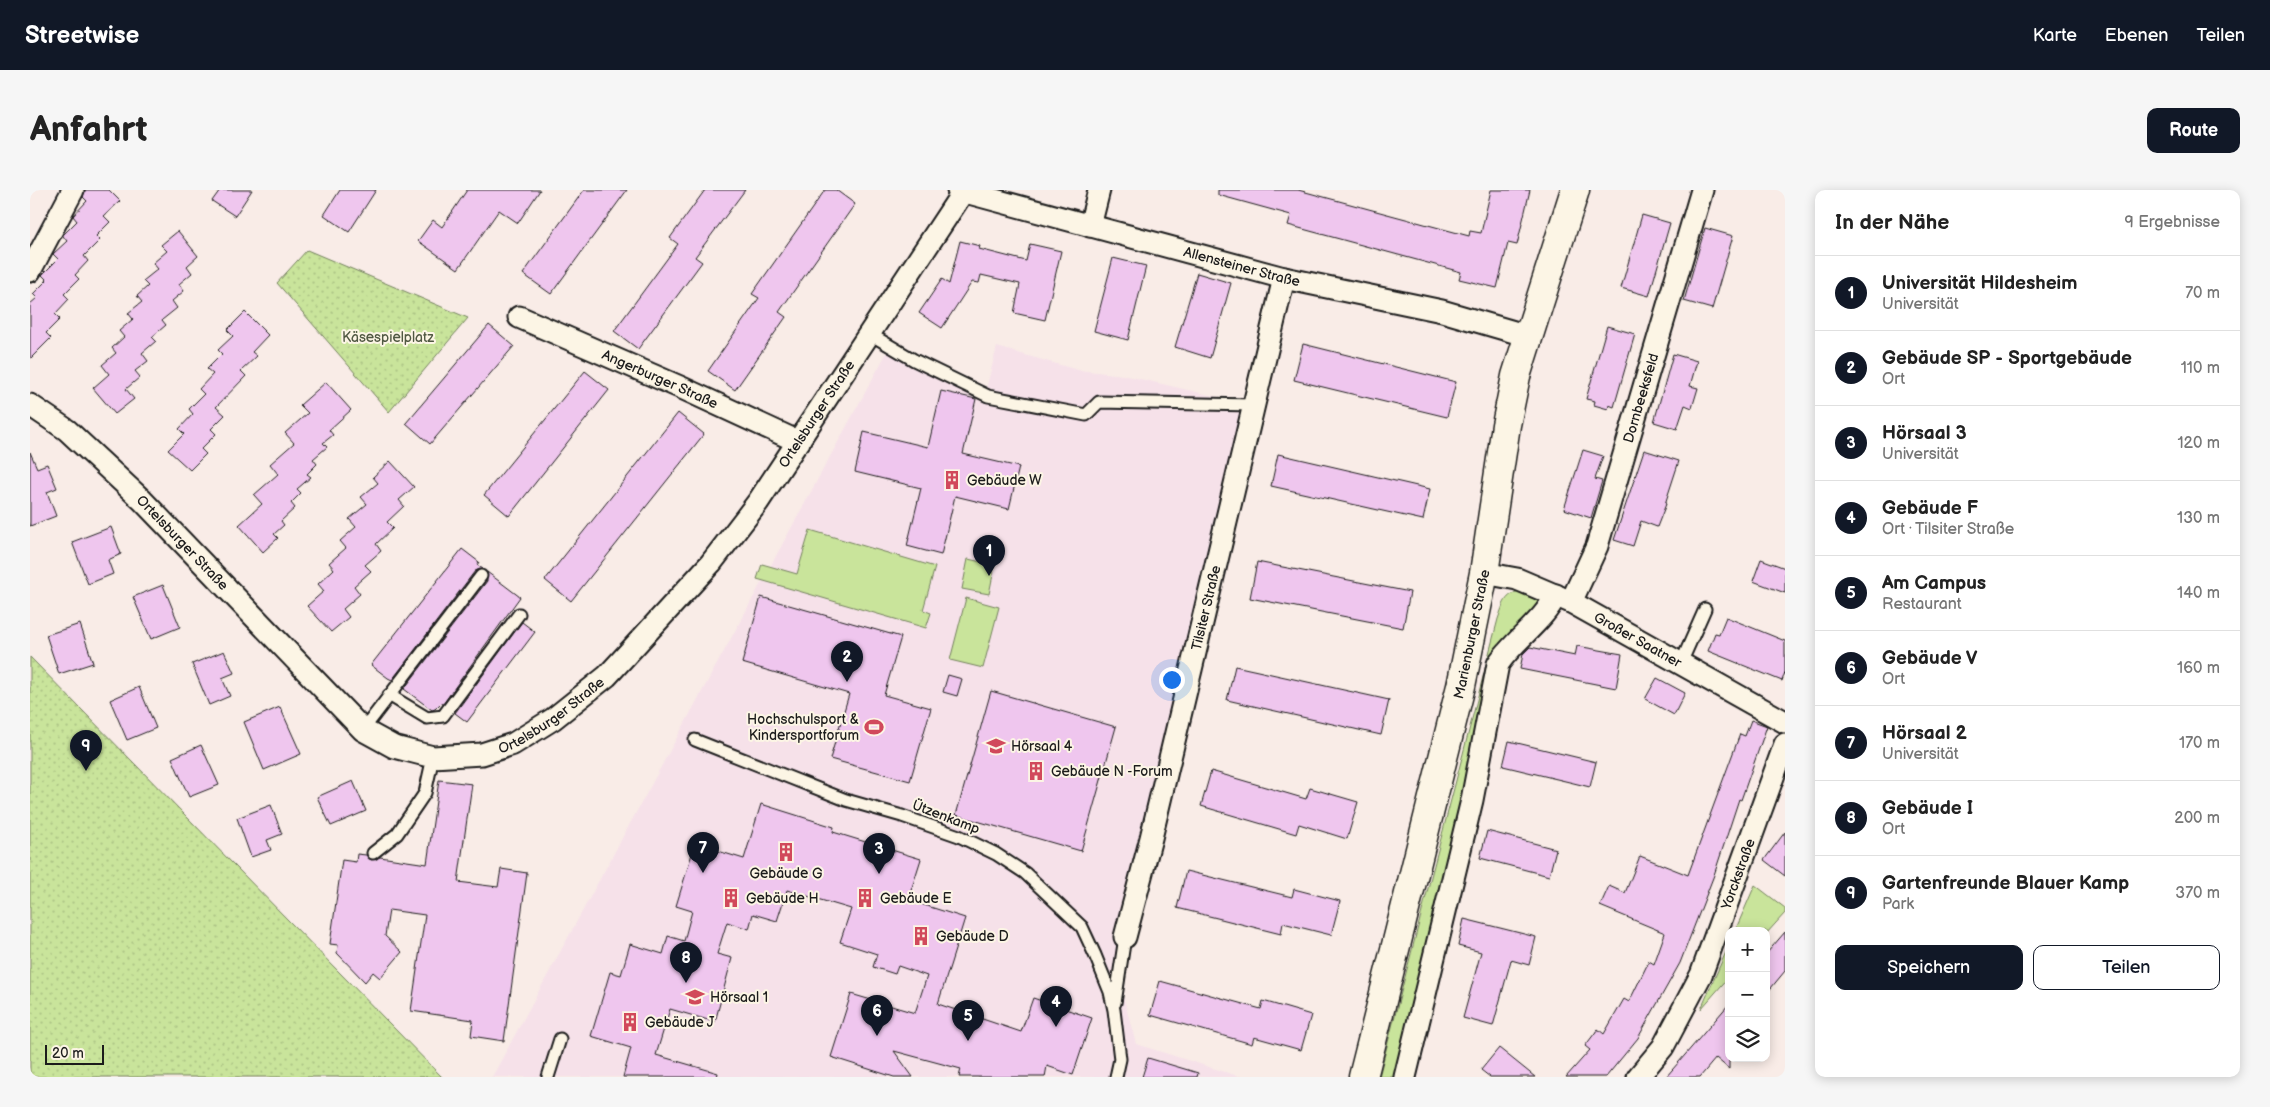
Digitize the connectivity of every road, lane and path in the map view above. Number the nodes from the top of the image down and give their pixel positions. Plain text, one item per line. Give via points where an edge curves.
1 (73, 190) edge
2 (1099, 190) edge
3 (1574, 190) edge
4 (1702, 190) edge
5 (961, 191) edge
6 (1090, 226) junction
7 (30, 271) edge
8 (1284, 278) junction
9 (519, 317) dead end
10 (870, 334) junction
11 (1528, 336) junction
12 (30, 404) edge
13 (1253, 405) junction
14 (799, 442) junction
15 (1484, 573) junction
16 (481, 576) dead end
17 (1564, 598) junction
18 (1706, 609) dead end
19 (519, 614) dead end
20 (1681, 663) junction
21 (390, 695) junction
22 (1785, 722) edge
23 (363, 730) junction
24 (694, 740) dead end
25 (1785, 744) edge
26 (433, 757) junction
27 (373, 853) dead end
28 (1125, 937) joint
29 (1114, 1010) junction
30 (560, 1039) dead end
31 (548, 1077) edge
32 (1116, 1077) edge
33 (1363, 1077) edge
34 (1405, 1077) edge
35 (1638, 1077) edge

1 - 7 street
2 - 6 street
3 - 11 main road, Marienburger Straße
4 - 17 street, Dornbeeksfeld via 1597,546
5 - 6 street, Allensteiner Straße
5 - 10 street, Ortelsburger Straße
6 - 8 street, Allensteiner Straße
8 - 11 street, Allensteiner Straße via 1442,311
8 - 13 street, Tilsiter Straße
9 - 14 street, Angerburger Straße
10 - 13 lane via 914,360 988,396 1086,415 1099,402
10 - 14 street, Ortelsburger Straße
11 - 15 main road, Marienburger Straße via 1506,425
12 - 23 street, Ortelsburger Straße via 68,430 142,500
13 - 28 street, Tilsiter Straße
14 - 26 street, Ortelsburger Straße via 711,563 607,676 553,719 513,744 482,754
15 - 17 street, Großer Saatner via 1517,579
15 - 33 main road, Marienburger Straße via 1461,686
16 - 21 lane
17 - 20 street, Großer Saatner
17 - 34 street via 1552,605 1509,648 1498,664 1472,800
18 - 20 lane
19 - 21 lane via 443,716 427,718
20 - 22 street, Großer Saatner
21 - 23 lane
23 - 26 street, Ortelsburger Straße via 394,747
24 - 29 lane, Ützenkamp via 846,800 958,836 996,854 1025,873 1082,927 1110,992
25 - 35 street, Yorckstraße via 1701,975 1663,1047
26 - 27 lane via 425,793 397,834
28 - 29 lane
29 - 32 lane via 1120,1059
30 - 31 lane

